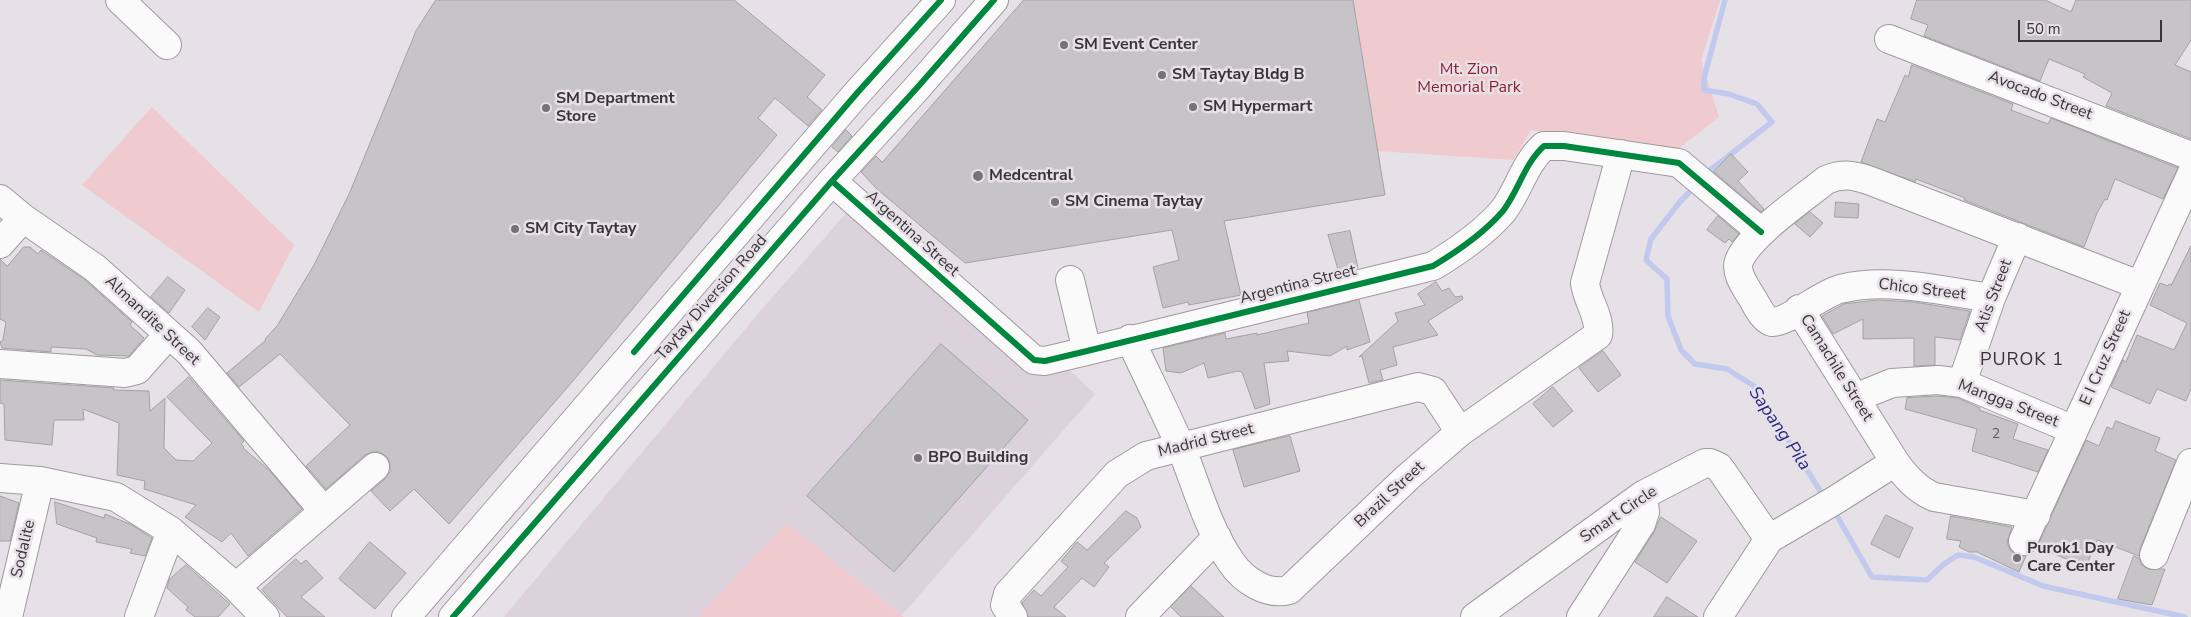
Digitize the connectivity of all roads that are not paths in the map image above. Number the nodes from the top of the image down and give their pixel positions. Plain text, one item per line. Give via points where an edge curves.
1 (120, 0) edge
2 (941, 0) edge
3 (994, 0) edge
4 (1889, 39) dead end
5 (167, 45) dead end
6 (1620, 154) junction
7 (2191, 156) edge
8 (2191, 175) edge
9 (832, 181) junction
10 (0, 199) edge
11 (23, 218) junction
12 (1760, 232) junction
13 (2017, 237) junction
14 (0, 244) edge
15 (1070, 280) dead end
16 (2139, 285) junction
17 (1991, 298) junction
18 (1799, 309) junction
19 (168, 335) junction
20 (1130, 339) junction
21 (1087, 351) junction
22 (0, 364) edge
23 (1962, 384) junction
24 (1855, 398) junction
25 (2074, 430) junction
26 (1460, 432) junction
27 (1181, 448) junction
28 (1894, 462) junction
29 (2191, 463) edge
30 (374, 467) dead end
31 (0, 478) edge
32 (40, 481) junction
33 (1643, 495) junction
34 (323, 510) junction
35 (2036, 515) junction
36 (171, 531) junction
37 (1217, 537) junction
38 (1769, 539) junction
39 (2024, 542) dead end
40 (2154, 554) dead end
41 (236, 587) junction
42 (6, 612) edge
43 (139, 617) edge
44 (265, 617) edge
45 (406, 617) edge
46 (453, 617) edge
47 (1013, 617) edge
48 (1140, 617) edge
49 (1475, 617) edge
50 (1581, 617) edge
51 (1718, 617) edge

1 - 5 street
2 - 45 street, Taytay Diversion Road via 852,98
3 - 9 street, Taytay Diversion Road
4 - 7 street, Avocado Street
6 - 12 street, Argentina Street via 1679,163
6 - 20 street, Argentina Street via 1544,146 1533,156 1503,210 1464,247 1433,266
6 - 26 street, Brazil Street via 1585,282 1586,294 1600,326 1598,335
8 - 16 street, E I Cruz Street
9 - 21 street, Argentina Street via 1034,360 1046,361
9 - 46 street, Taytay Diversion Road
10 - 11 street, Almandite Street
11 - 14 street
11 - 19 street, Almandite Street via 95,268
12 - 13 street, Camachile Street via 1826,180 1850,175
12 - 18 street, Camachile Street via 1739,261 1742,281 1769,321 1782,321
13 - 16 street, Camachile Street
13 - 17 street, Atis Street
15 - 21 street
16 - 25 street, E I Cruz Street
17 - 18 street, Chico Street via 1866,283 1837,290
17 - 23 street, Atis Street
18 - 24 street, Camachile Street
19 - 22 street via 137,370 125,373
19 - 34 street, Almandite Street via 189,352
20 - 21 street, Argentina Street
20 - 27 street, Brazil Street
23 - 24 street, Mangga Street via 1938,380 1892,383
23 - 25 street, Mangga Street
24 - 28 street, Camachile Street
25 - 35 street, E I Cruz Street
26 - 27 street, Madrid Street via 1433,390 1418,387
26 - 37 street, Brazil Street via 1289,590 1279,593 1256,585 1232,564
27 - 37 street, Brazil Street
27 - 47 street, Madrid Street via 1146,456 1117,474 1008,594 1005,605
28 - 35 street, Camachile Street via 1921,491 1934,497
28 - 38 street
29 - 40 street
30 - 34 street
31 - 32 street
32 - 36 street via 116,497
32 - 42 street, Sodalite
33 - 38 street, Smart Circle via 1705,463 1715,464
33 - 49 street, Smart Circle
33 - 50 street via 1645,512 1641,524
34 - 41 street
35 - 39 street, E I Cruz Street
36 - 41 street
36 - 43 street
37 - 48 street
38 - 51 street
41 - 44 street

